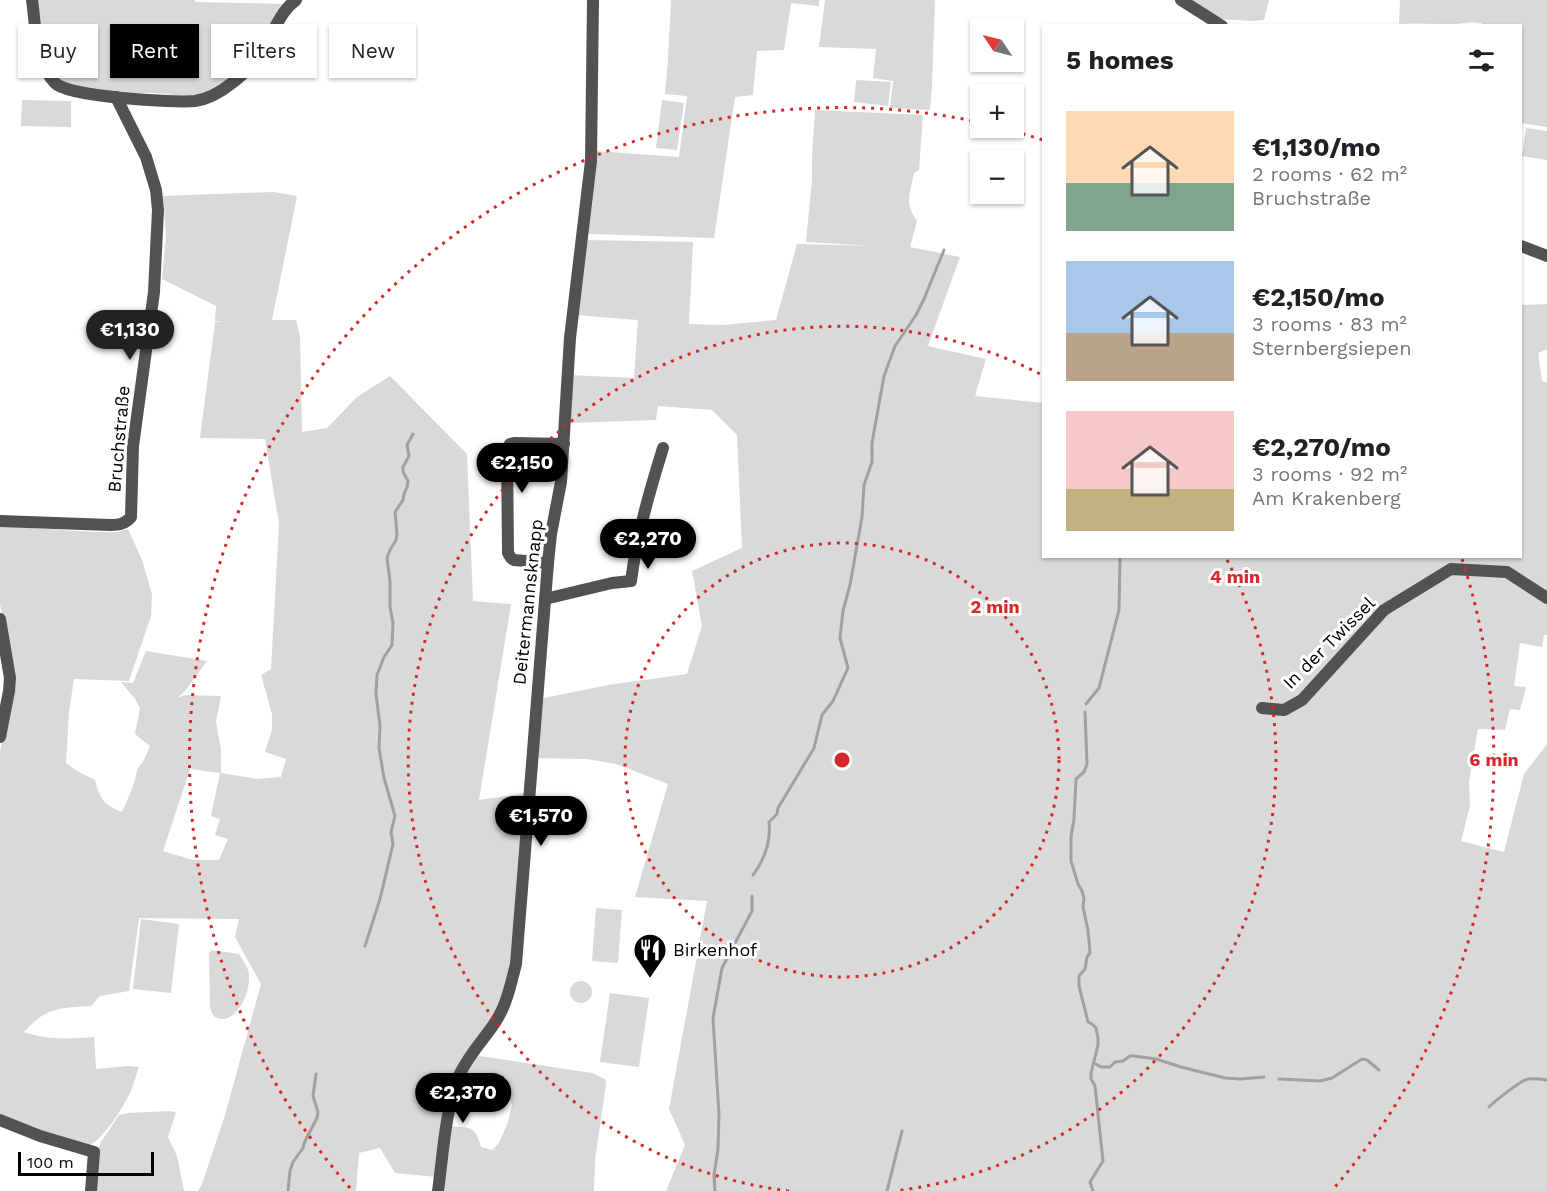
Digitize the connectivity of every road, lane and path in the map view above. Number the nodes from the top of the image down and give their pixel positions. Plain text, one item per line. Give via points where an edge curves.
1 (32, 0) edge
2 (296, 0) edge
3 (593, 0) edge
4 (1181, 0) edge
5 (1219, 24) edge
6 (116, 97) junction
7 (1522, 246) edge
8 (1547, 256) edge
9 (564, 444) junction
10 (663, 448) dead end
11 (0, 521) edge
12 (548, 563) junction
13 (1547, 598) edge
14 (545, 599) junction
15 (0, 620) edge
16 (1262, 708) dead end
17 (0, 737) edge
18 (0, 1120) edge
19 (91, 1191) edge
20 (438, 1191) edge

1 - 6 street via 41,58 56,84
2 - 6 street via 249,67 215,94 197,100
3 - 9 street, Deitermannsknapp via 591,162 570,338
4 - 5 street
6 - 11 street, Bruchstraße via 146,157 158,210 154,292 133,446 131,517 120,525
7 - 8 street
9 - 12 street, Deitermannsknapp
9 - 12 street via 514,443 507,450 508,553 514,560
10 - 14 street via 641,523 631,581
12 - 14 street, Deitermannsknapp
13 - 16 street, In der Twissel via 1507,572 1450,569 1384,610 1302,700 1284,710
14 - 20 street, Deitermannsknapp via 516,964 497,1019 459,1077
15 - 17 street via 10,678
18 - 19 street via 94,1152

